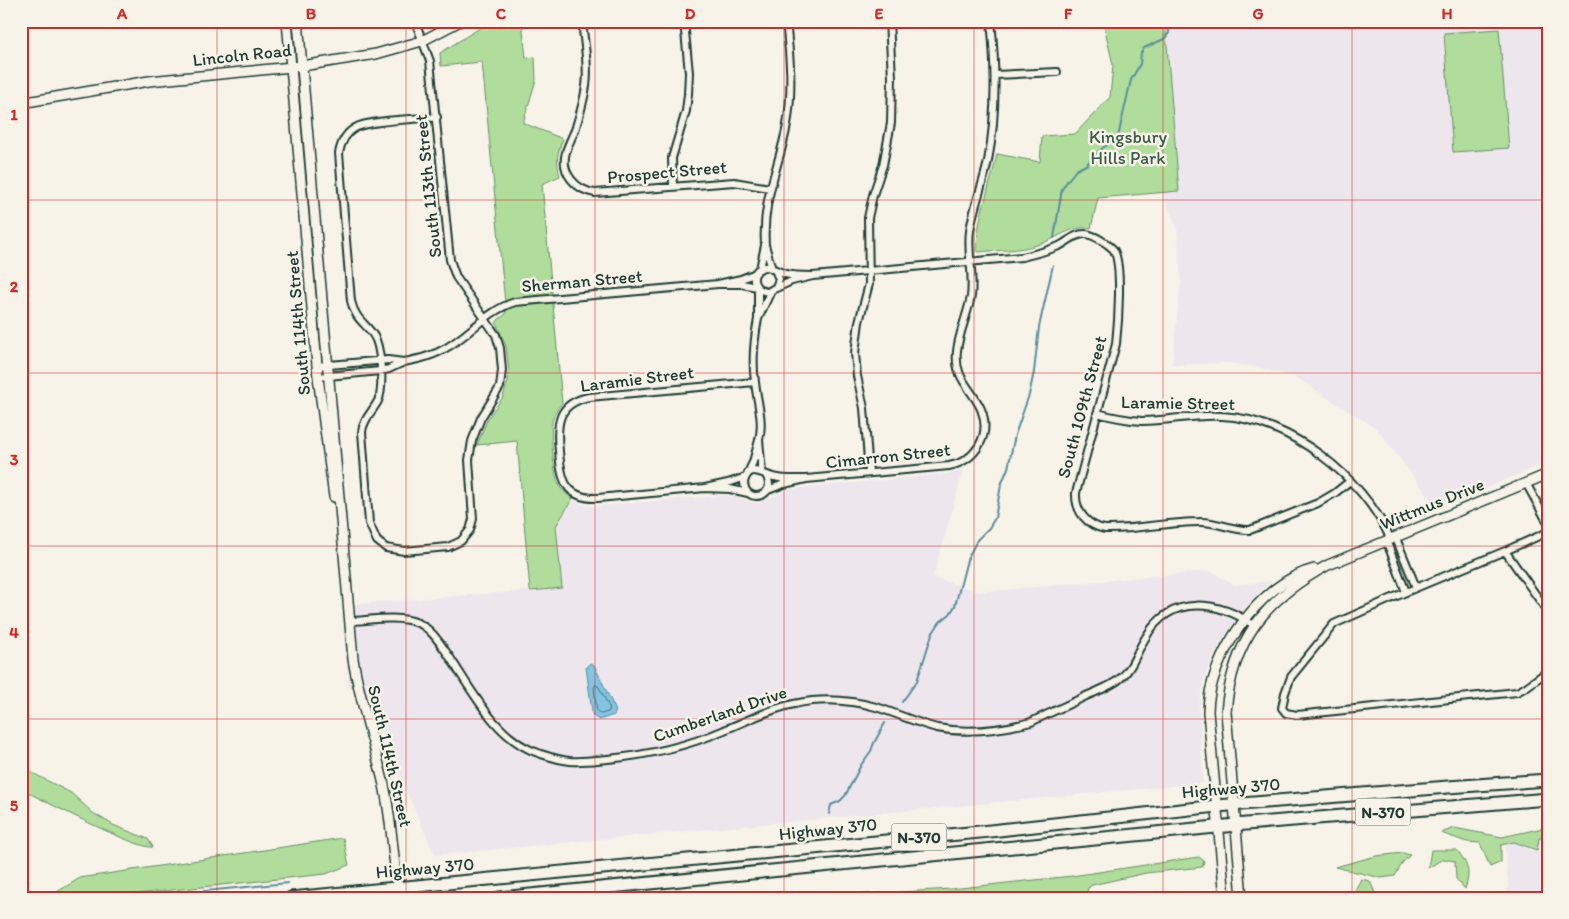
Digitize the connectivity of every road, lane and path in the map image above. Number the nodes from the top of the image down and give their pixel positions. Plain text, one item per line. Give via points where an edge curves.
1 (287, 21) edge
2 (298, 21) edge
3 (415, 21) edge
4 (460, 21) edge
5 (582, 21) edge
6 (684, 21) edge
7 (786, 21) edge
8 (889, 21) edge
9 (991, 21) edge
10 (422, 41) junction
11 (302, 66) junction
12 (291, 67) junction
13 (1057, 72) dead end
14 (996, 75) junction
15 (21, 103) edge
16 (437, 118) junction
17 (673, 186) junction
18 (770, 188) junction
19 (765, 245) junction
20 (970, 261) junction
21 (773, 269) junction
22 (758, 271) junction
23 (869, 271) junction
24 (813, 276) junction
25 (718, 284) junction
26 (757, 288) junction
27 (772, 290) junction
28 (485, 319) junction
29 (758, 319) junction
30 (379, 361) junction
31 (404, 362) junction
32 (328, 365) junction
33 (317, 366) junction
34 (380, 371) junction
35 (329, 376) junction
36 (318, 377) junction
37 (755, 382) junction
38 (1097, 413) junction
39 (759, 440) junction
40 (869, 473) junction
41 (764, 474) junction
42 (1548, 474) edge
43 (747, 476) junction
44 (806, 479) junction
45 (1350, 481) junction
46 (1526, 483) junction
47 (705, 488) junction
48 (768, 490) junction
49 (748, 493) junction
50 (1548, 523) edge
51 (1548, 532) edge
52 (1391, 538) junction
53 (1505, 551) junction
54 (1328, 565) junction
55 (1416, 587) junction
56 (1406, 592) junction
57 (1548, 612) edge
58 (1245, 619) junction
59 (350, 621) junction
60 (1255, 626) junction
61 (1548, 671) edge
62 (1548, 780) edge
63 (1548, 799) edge
64 (1234, 805) junction
65 (1217, 806) junction
66 (1236, 825) junction
67 (1219, 827) junction
68 (398, 893) edge
69 (290, 898) edge
70 (499, 898) edge
71 (1225, 898) edge
72 (1242, 898) edge

1 - 12 street, South 114th Street
2 - 11 street, South 114th Street
3 - 10 street, South 113th Street
4 - 10 street, Lincoln Road
5 - 17 street, Prospect Street via 587,79 576,128 565,153 570,179 581,189 595,193
6 - 17 street via 688,94 672,158
7 - 18 street via 790,98
8 - 23 street via 891,123 868,218
9 - 14 street
10 - 11 street, Lincoln Road via 376,54
10 - 16 street, South 113th Street via 430,61
11 - 12 street, Lincoln Road
11 - 32 street, South 114th Street
12 - 15 street, Lincoln Road via 149,81
12 - 33 street, South 114th Street
13 - 14 street
14 - 20 street via 992,139 970,232
16 - 28 street, South 113th Street via 450,260 456,277
16 - 30 street via 358,126 342,143 339,159 351,301 357,318 374,336
17 - 18 street, Prospect Street via 734,182
18 - 19 street via 765,212
19 - 21 street
19 - 22 street
20 - 23 street
20 - 38 street, South 109th Street via 1036,254 1061,245 1074,236 1086,234 1102,240 1114,250 1117,264 1116,344
20 - 40 street, Cimarron Street via 971,298 958,342 957,359 963,381 982,413 985,424 982,441 969,459 956,465
21 - 22 street via 766,267
21 - 24 street via 792,275
21 - 27 street via 779,279
22 - 25 street, Sherman Street
22 - 26 street via 754,280
23 - 24 street
23 - 40 street via 868,290 857,330 856,362 864,408
24 - 27 street
25 - 26 street, Sherman Street
25 - 28 street, Sherman Street via 523,301 504,306
26 - 27 street via 765,292
26 - 29 street
27 - 29 street
28 - 31 street, Sherman Street via 446,348
28 - 34 street, South 113th Street via 499,344 502,378 498,393 478,426 471,448 469,468 473,519 461,542 448,547 404,551 386,548 374,537 368,523 362,432 379,398
29 - 37 street via 754,350
30 - 31 street, Sherman Street
30 - 32 street, Sherman Street
30 - 34 street
31 - 34 street, Sherman Street
32 - 33 street, Sherman Street
32 - 35 street, South 114th Street
33 - 36 street, South 114th Street
34 - 35 street, Sherman Street
35 - 36 street, Sherman Street
35 - 59 street, South 114th Street
36 - 59 street, South 114th Street
37 - 39 street via 762,420
37 - 47 street, Laramie Street via 581,398 570,404 561,416 557,430 563,479 574,492 598,498
38 - 45 street, Laramie Street via 1136,420 1214,415 1254,421 1284,433 1315,452
38 - 45 street, South 109th Street via 1076,496 1079,510 1090,524 1099,528 1204,522 1253,529 1318,503
39 - 41 street
39 - 43 street
40 - 44 street, Cimarron Street
41 - 43 street via 757,471
41 - 44 street, Cimarron Street
41 - 48 street via 770,482
42 - 46 street, Wittmus Drive
43 - 47 street
43 - 49 street via 744,486
44 - 48 street, Cimarron Street
45 - 52 street, Laramie Street
46 - 50 street
46 - 52 street, Wittmus Drive
47 - 49 street
48 - 49 street via 758,496
51 - 53 street
52 - 54 street, Wittmus Drive
52 - 55 street
52 - 56 street
53 - 55 street
53 - 57 street
54 - 58 street, Wittmus Drive via 1303,571 1286,580 1266,595
54 - 60 street, Wittmus Drive via 1290,588
55 - 56 street
56 - 61 street via 1334,624 1291,677 1282,708 1286,714 1517,692
58 - 59 street, Cumberland Drive via 1213,606 1179,608 1151,629 1134,662 1117,681 1016,726 978,731 954,730 859,703 812,701 752,717 679,747 586,761 570,761 538,753 509,737 487,712 434,636 419,624 402,619
58 - 60 street, Cumberland Drive
58 - 65 street, Wittmus Drive via 1212,681 1208,699
59 - 68 street, South 114th Street via 357,684 389,810
60 - 64 street, Wittmus Drive via 1232,670 1228,689 1226,720
62 - 64 highway, Highway 370 / N-370
63 - 66 highway, Highway 370 / N-370
64 - 65 highway, Highway 370 / N-370
64 - 66 street, Wittmus Drive
65 - 67 street, Wittmus Drive
65 - 68 highway, Highway 370 / N-370
66 - 67 highway, Highway 370 / N-370
66 - 72 street, Wittmus Drive
67 - 70 highway, Highway 370 / N-370
67 - 71 street, Wittmus Drive
68 - 69 highway, Highway 370 / N-370

